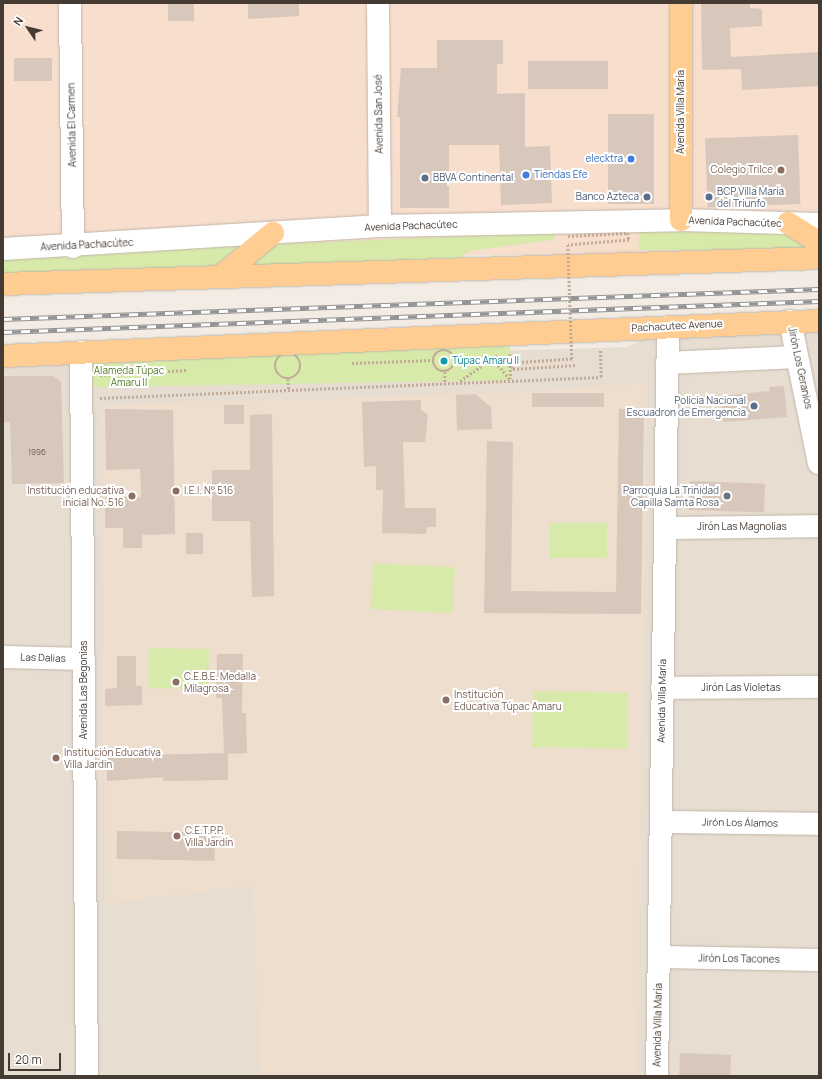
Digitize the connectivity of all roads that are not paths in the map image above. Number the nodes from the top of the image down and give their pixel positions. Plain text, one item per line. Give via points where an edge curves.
1 (70, 3) edge
2 (378, 3) edge
3 (682, 3) edge
4 (681, 220) junction
5 (788, 223) junction
6 (819, 224) edge
7 (380, 226) junction
8 (273, 233) junction
9 (819, 242) edge
10 (73, 247) junction
11 (3, 250) edge
12 (819, 258) edge
13 (220, 277) junction
14 (3, 284) edge
15 (790, 321) junction
16 (819, 321) edge
17 (668, 327) junction
18 (81, 352) junction
19 (3, 356) edge
20 (797, 357) junction
21 (668, 363) junction
22 (819, 463) edge
23 (819, 526) edge
24 (665, 528) junction
25 (3, 657) edge
26 (84, 659) junction
27 (819, 687) edge
28 (662, 688) junction
29 (661, 822) junction
30 (819, 824) edge
31 (659, 957) junction
32 (819, 960) edge
33 (87, 1076) edge
34 (657, 1076) edge

1 - 10 street, Avenida El Carmen
2 - 7 street, Avenida San José
3 - 4 main road, Avenida Villa María
4 - 5 street, Avenida Pachacútec
4 - 7 street, Avenida Pachacútec
5 - 6 street, Avenida Pachacútec
5 - 9 main road
7 - 8 street, Avenida Pachacútec
8 - 10 street, Avenida Pachacútec
8 - 13 main road
10 - 11 street, Avenida Pachacútec
12 - 13 main road
13 - 14 main road
15 - 16 main road, Pachacutec Avenue
15 - 17 main road, Pachacutec Avenue
15 - 20 street, Jirón Los Geranios
17 - 18 main road, Pachacutec Avenue
17 - 21 street, Avenida Villa María
18 - 19 main road
18 - 26 street, Avenida Las Begonias
20 - 21 street
20 - 22 street, Jirón Los Geranios
21 - 24 street, Avenida Villa María
23 - 24 street, Jirón Las Magnolias
24 - 28 street, Avenida Villa María
25 - 26 street, Las Dalias
26 - 33 street, Avenida Las Begonias
27 - 28 street, Jirón Las Violetas
28 - 29 street, Avenida Villa María
29 - 30 street, Jirón Los Álamos
29 - 31 street, Avenida Villa María
31 - 32 street, Jirón Los Tacones
31 - 34 street, Avenida Villa María

